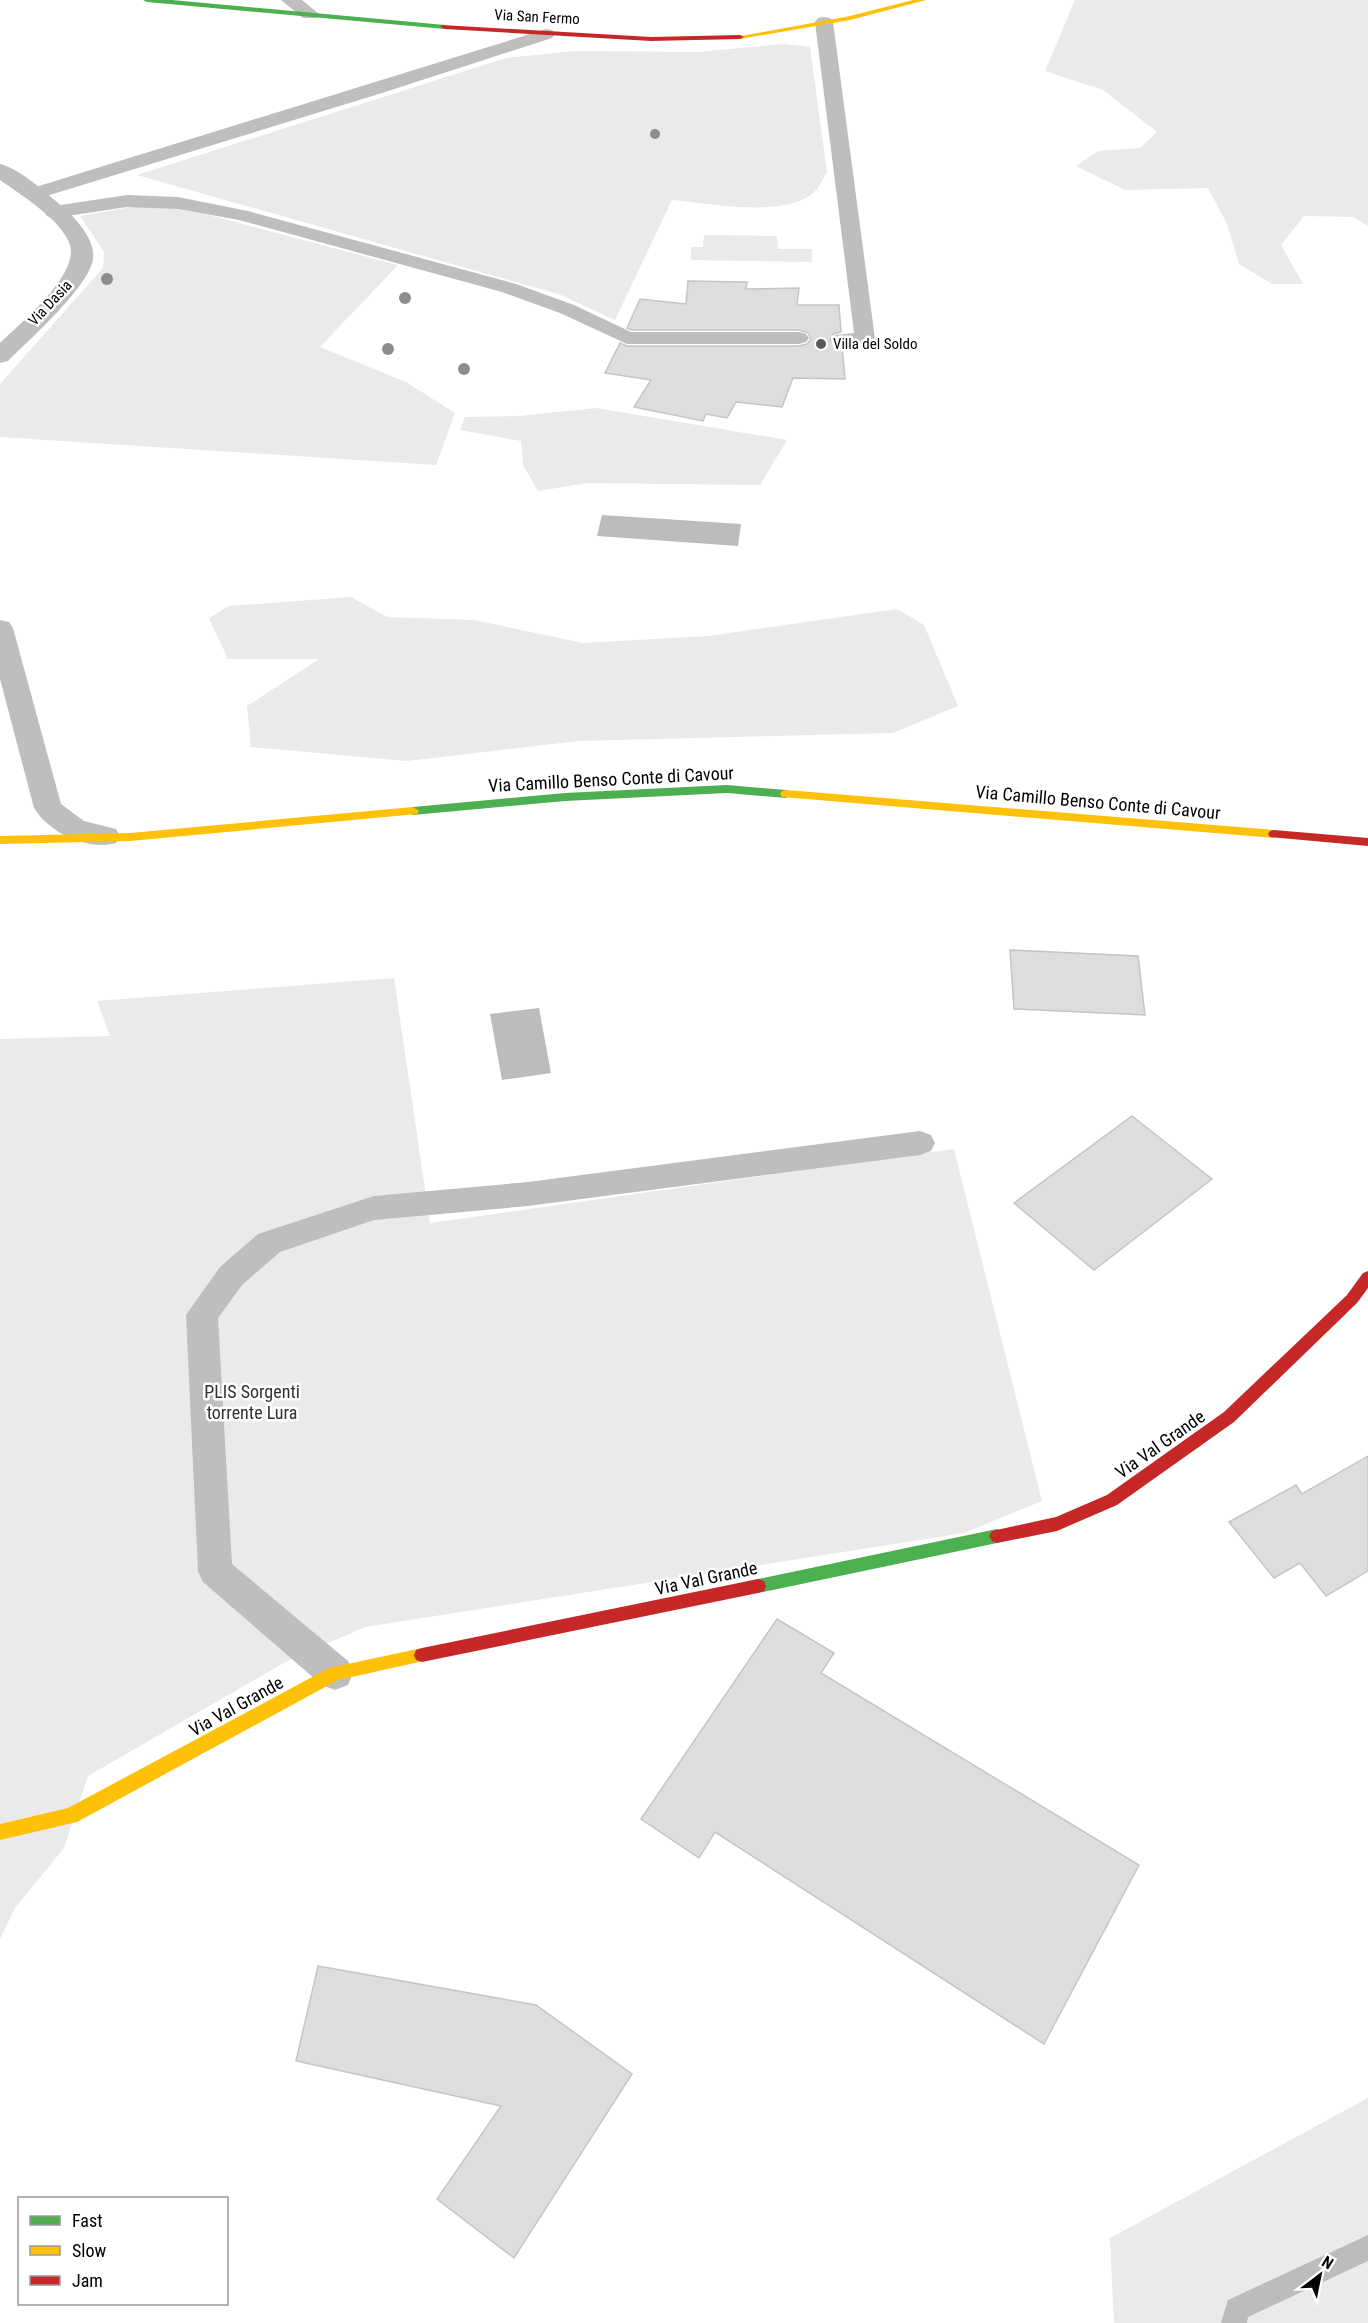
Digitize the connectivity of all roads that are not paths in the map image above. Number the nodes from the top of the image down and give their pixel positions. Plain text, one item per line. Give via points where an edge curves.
1 (147, 0) edge
2 (290, 0) edge
3 (922, 0) edge
4 (310, 14) junction
5 (824, 22) junction
6 (546, 34) junction
7 (0, 170) edge
8 (33, 194) junction
9 (54, 212) junction
10 (799, 338) dead end
11 (842, 339) dead end
12 (0, 356) edge
13 (0, 628) edge
14 (106, 836) junction
15 (0, 840) edge
16 (1368, 842) edge
17 (920, 1143) dead end
18 (1368, 1277) edge
19 (334, 1673) junction
20 (0, 1832) edge

1 - 4 street, Via San Fermo
2 - 4 street
3 - 5 street, Via San Fermo
4 - 6 street, Via San Fermo
5 - 6 street, Via San Fermo via 734,38
5 - 11 lane via 865,339
6 - 8 lane
7 - 8 street, Via Dasia
8 - 9 street, Via Dasia
9 - 10 lane via 127,201 178,203 241,215 509,288 567,309 627,338
9 - 12 street, Via Dasia via 72,229 81,246 80,267
13 - 14 street via 48,808 62,823
14 - 15 street, Via Camillo Benso Conte di Cavour
14 - 16 street, Via Camillo Benso Conte di Cavour via 130,837 565,796 727,789
17 - 19 lane via 528,1194 374,1208 269,1243 231,1276 202,1315 215,1572
18 - 19 street, Via Val Grande via 1352,1299 1229,1417 1112,1500 1057,1524
19 - 20 street, Via Val Grande via 71,1816

